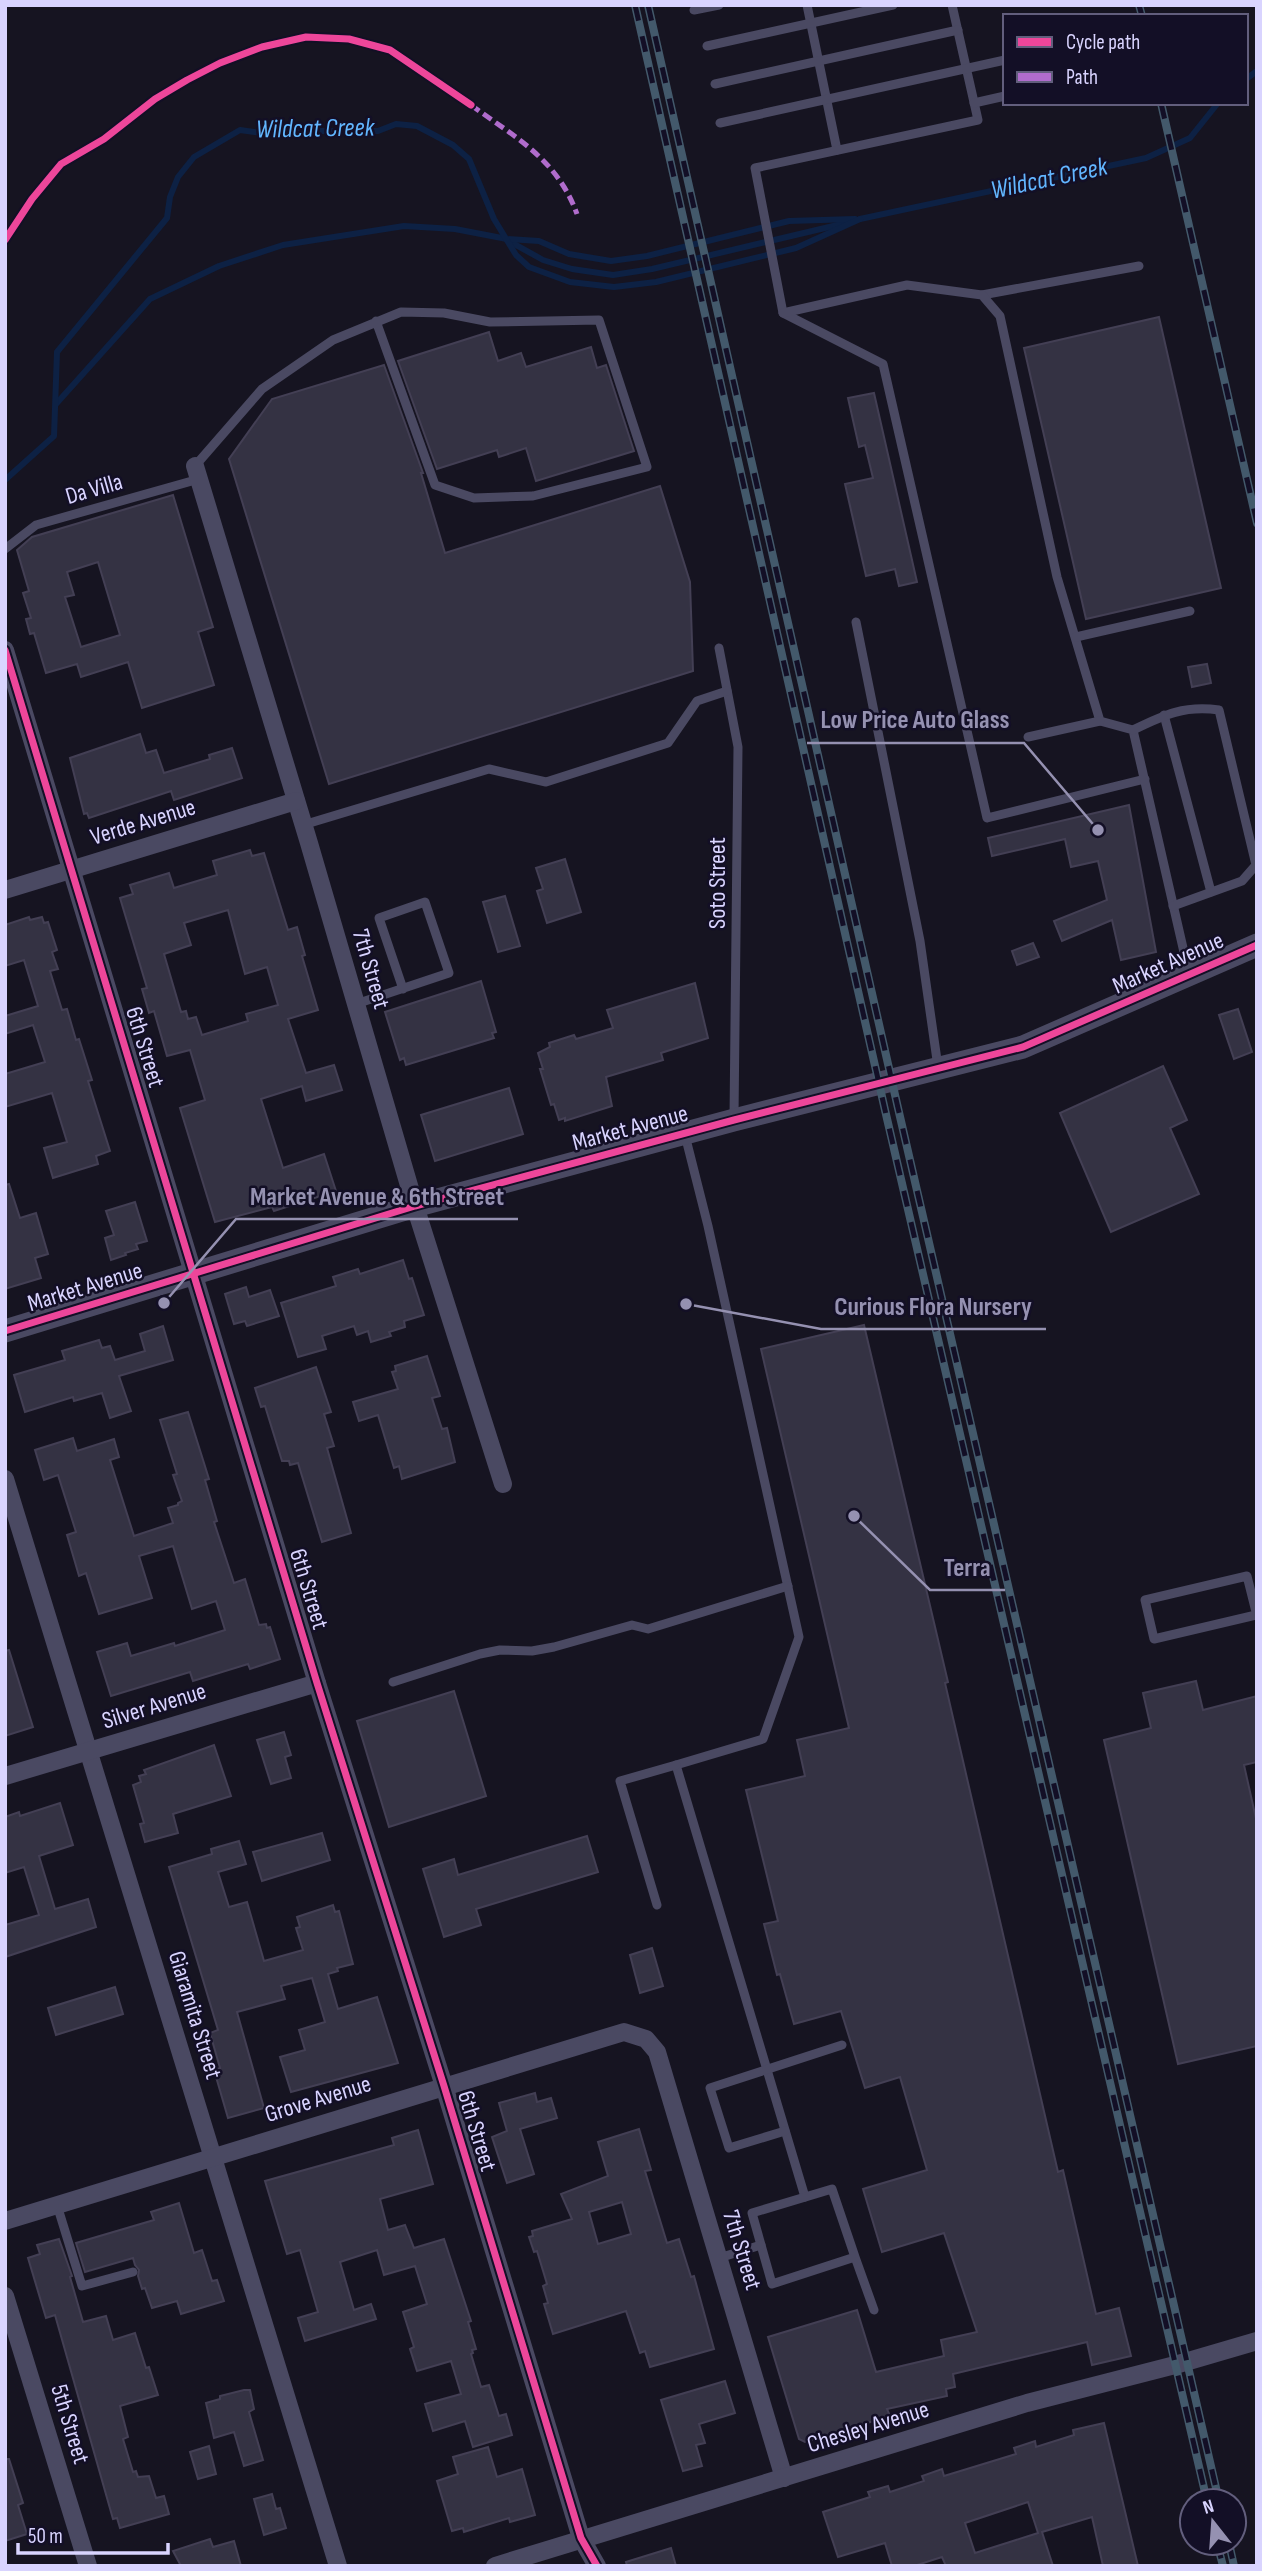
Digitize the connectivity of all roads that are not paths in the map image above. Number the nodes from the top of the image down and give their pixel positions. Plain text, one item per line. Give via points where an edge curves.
1 (719, 5) edge
2 (807, 5) edge
3 (892, 5) edge
4 (952, 5) edge
5 (694, 10) dead end
6 (811, 23) junction
7 (958, 30) junction
8 (707, 46) dead end
9 (1003, 60) edge
10 (819, 62) junction
11 (966, 68) junction
12 (715, 83) dead end
13 (1003, 96) edge
14 (827, 99) junction
15 (974, 103) junction
16 (720, 123) dead end
17 (837, 150) junction
18 (1139, 266) dead end
19 (982, 295) junction
20 (783, 313) junction
21 (376, 321) junction
22 (197, 472) junction
23 (5, 549) edge
24 (1190, 611) dead end
25 (856, 622) dead end
26 (1076, 636) junction
27 (719, 648) dead end
28 (5, 650) edge
29 (727, 691) junction
30 (1164, 715) junction
31 (1100, 721) junction
32 (1133, 730) junction
33 (1028, 737) dead end
34 (1145, 779) junction
35 (296, 801) junction
36 (303, 825) junction
37 (72, 870) junction
38 (5, 890) edge
39 (1211, 892) junction
40 (1173, 906) junction
41 (1257, 945) edge
42 (1189, 975) junction
43 (403, 989) junction
44 (356, 1004) junction
45 (938, 1068) junction
46 (734, 1120) junction
47 (685, 1133) junction
48 (415, 1206) junction
49 (193, 1274) junction
50 (5, 1331) edge
51 (5, 1479) edge
52 (503, 1484) dead end
53 (788, 1586) junction
54 (1256, 1616) edge
55 (393, 1682) dead end
56 (317, 1683) junction
57 (89, 1751) junction
58 (677, 1765) junction
59 (5, 1776) edge
60 (657, 1905) dead end
61 (646, 2039) joint
62 (842, 2045) dead end
63 (767, 2069) junction
64 (444, 2086) junction
65 (785, 2131) junction
66 (213, 2157) junction
67 (805, 2197) junction
68 (57, 2205) junction
69 (5, 2221) edge
70 (761, 2245) junction
71 (855, 2257) junction
72 (719, 2258) junction
73 (133, 2272) dead end
74 (5, 2296) edge
75 (874, 2310) dead end
76 (1257, 2341) edge
77 (784, 2478) junction
78 (581, 2538) junction
79 (88, 2566) edge
80 (338, 2566) edge
81 (495, 2566) edge
82 (597, 2566) edge

1 - 5 lane
2 - 6 lane
3 - 6 lane
4 - 7 lane
6 - 8 lane
6 - 10 lane
7 - 10 lane
7 - 11 lane
9 - 11 lane
10 - 12 lane
10 - 14 lane
11 - 14 lane
11 - 15 lane
13 - 15 lane
14 - 16 lane
14 - 17 lane
15 - 17 lane via 978,120
17 - 20 lane via 755,167
18 - 19 lane
19 - 20 lane via 907,285
19 - 26 lane via 1000,316 1057,577
20 - 34 lane via 883,364 987,818
21 - 21 lane via 401,312 444,313 490,322 599,320 647,467 533,496 474,498 435,485
21 - 22 lane via 333,340 262,389
22 - 23 lane, Da Villa via 36,525
22 - 35 street, 7th Street
24 - 26 lane
25 - 45 lane via 920,941
26 - 31 lane
27 - 29 lane, Soto Street
28 - 37 street, 6th Street
29 - 36 lane via 697,701 668,743 559,778 546,782 489,769
29 - 46 lane, Soto Street via 738,747
30 - 32 lane
30 - 39 lane
30 - 39 lane via 1198,707 1219,710 1256,865 1242,881
31 - 32 lane
31 - 33 lane
32 - 34 lane
34 - 40 lane
35 - 36 street, 7th Street
35 - 37 street, Verde Avenue
36 - 44 street, 7th Street
37 - 38 street, Verde Avenue
37 - 49 street, 6th Street
39 - 40 lane
40 - 42 lane
41 - 42 street, Market Avenue
42 - 45 street, Market Avenue via 1023,1047
43 - 43 lane via 449,973 425,902 379,918
43 - 44 lane
44 - 48 street, 7th Street
45 - 46 street, Market Avenue
46 - 47 street, Market Avenue
47 - 48 street, Market Avenue
47 - 53 lane
48 - 49 street, Market Avenue
48 - 52 street, 7th Street
49 - 50 street, Market Avenue
49 - 56 street, 6th Street
51 - 57 street, Giaramita Street
53 - 55 lane via 648,1629 632,1625 554,1647 480,1654
53 - 58 lane via 799,1637 763,1739
54 - 54 lane via 1154,1639 1145,1600 1247,1576
56 - 57 street, Silver Avenue
56 - 64 street, 6th Street
57 - 59 street, Silver Avenue
57 - 66 street, Giaramita Street
58 - 60 lane via 620,1781
58 - 63 lane
61 - 64 street, Grove Avenue via 624,2032
61 - 72 street, 7th Street via 657,2052
62 - 63 lane
63 - 65 lane
63 - 65 lane via 710,2088 729,2148
64 - 66 street, Grove Avenue
64 - 78 street, 6th Street
65 - 67 lane
66 - 68 street, Grove Avenue
66 - 80 street, Giaramita Street
67 - 70 lane via 752,2213
67 - 71 lane via 832,2189
68 - 69 street, Grove Avenue
68 - 73 lane via 82,2286
70 - 71 lane via 772,2284
70 - 72 lane
71 - 75 lane
72 - 77 street, 7th Street
74 - 79 street, 5th Street
76 - 77 street, Chesley Avenue via 1027,2403
77 - 78 street, Chesley Avenue
78 - 81 street, Chesley Avenue
78 - 82 street, 6th Street

